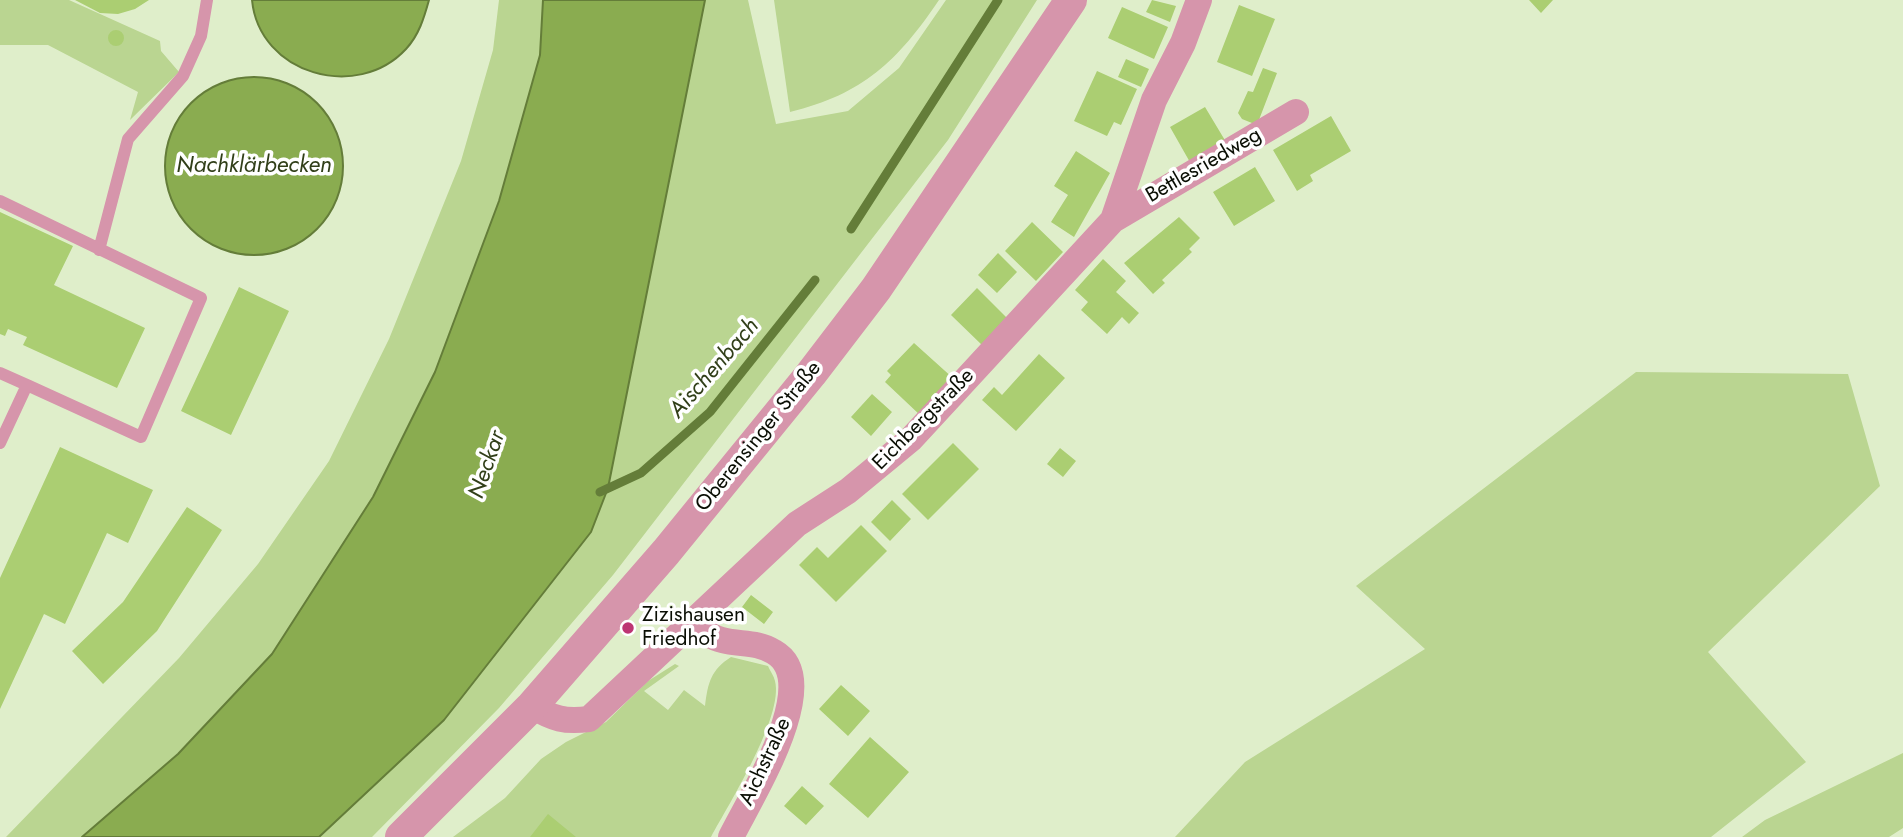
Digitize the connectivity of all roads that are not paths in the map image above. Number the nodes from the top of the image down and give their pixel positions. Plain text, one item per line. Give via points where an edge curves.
1 (207, 0) edge
2 (1071, 0) edge
3 (1199, 0) edge
4 (1296, 112) dead end
5 (0, 201) edge
6 (1112, 220) junction
7 (99, 250) junction
8 (0, 373) edge
9 (27, 385) junction
10 (0, 443) edge
11 (695, 623) junction
12 (532, 706) junction
13 (401, 837) edge
14 (731, 837) edge

1 - 7 lane via 201,36 183,76 128,139
2 - 12 street, Oberensinger Straße via 868,300 721,485
3 - 6 street, Eichbergstraße via 1154,100
4 - 6 street, Bettlesriedweg
5 - 7 lane
6 - 11 street, Eichbergstraße via 911,439 848,491 797,524
7 - 9 lane via 201,298 141,437
8 - 9 lane
9 - 10 lane
11 - 12 street, Eichbergstraße via 589,719 552,719
11 - 14 street, Aichstraße via 722,640 752,643 778,654 790,671 793,688 786,723
12 - 13 street, Oberensinger Straße

